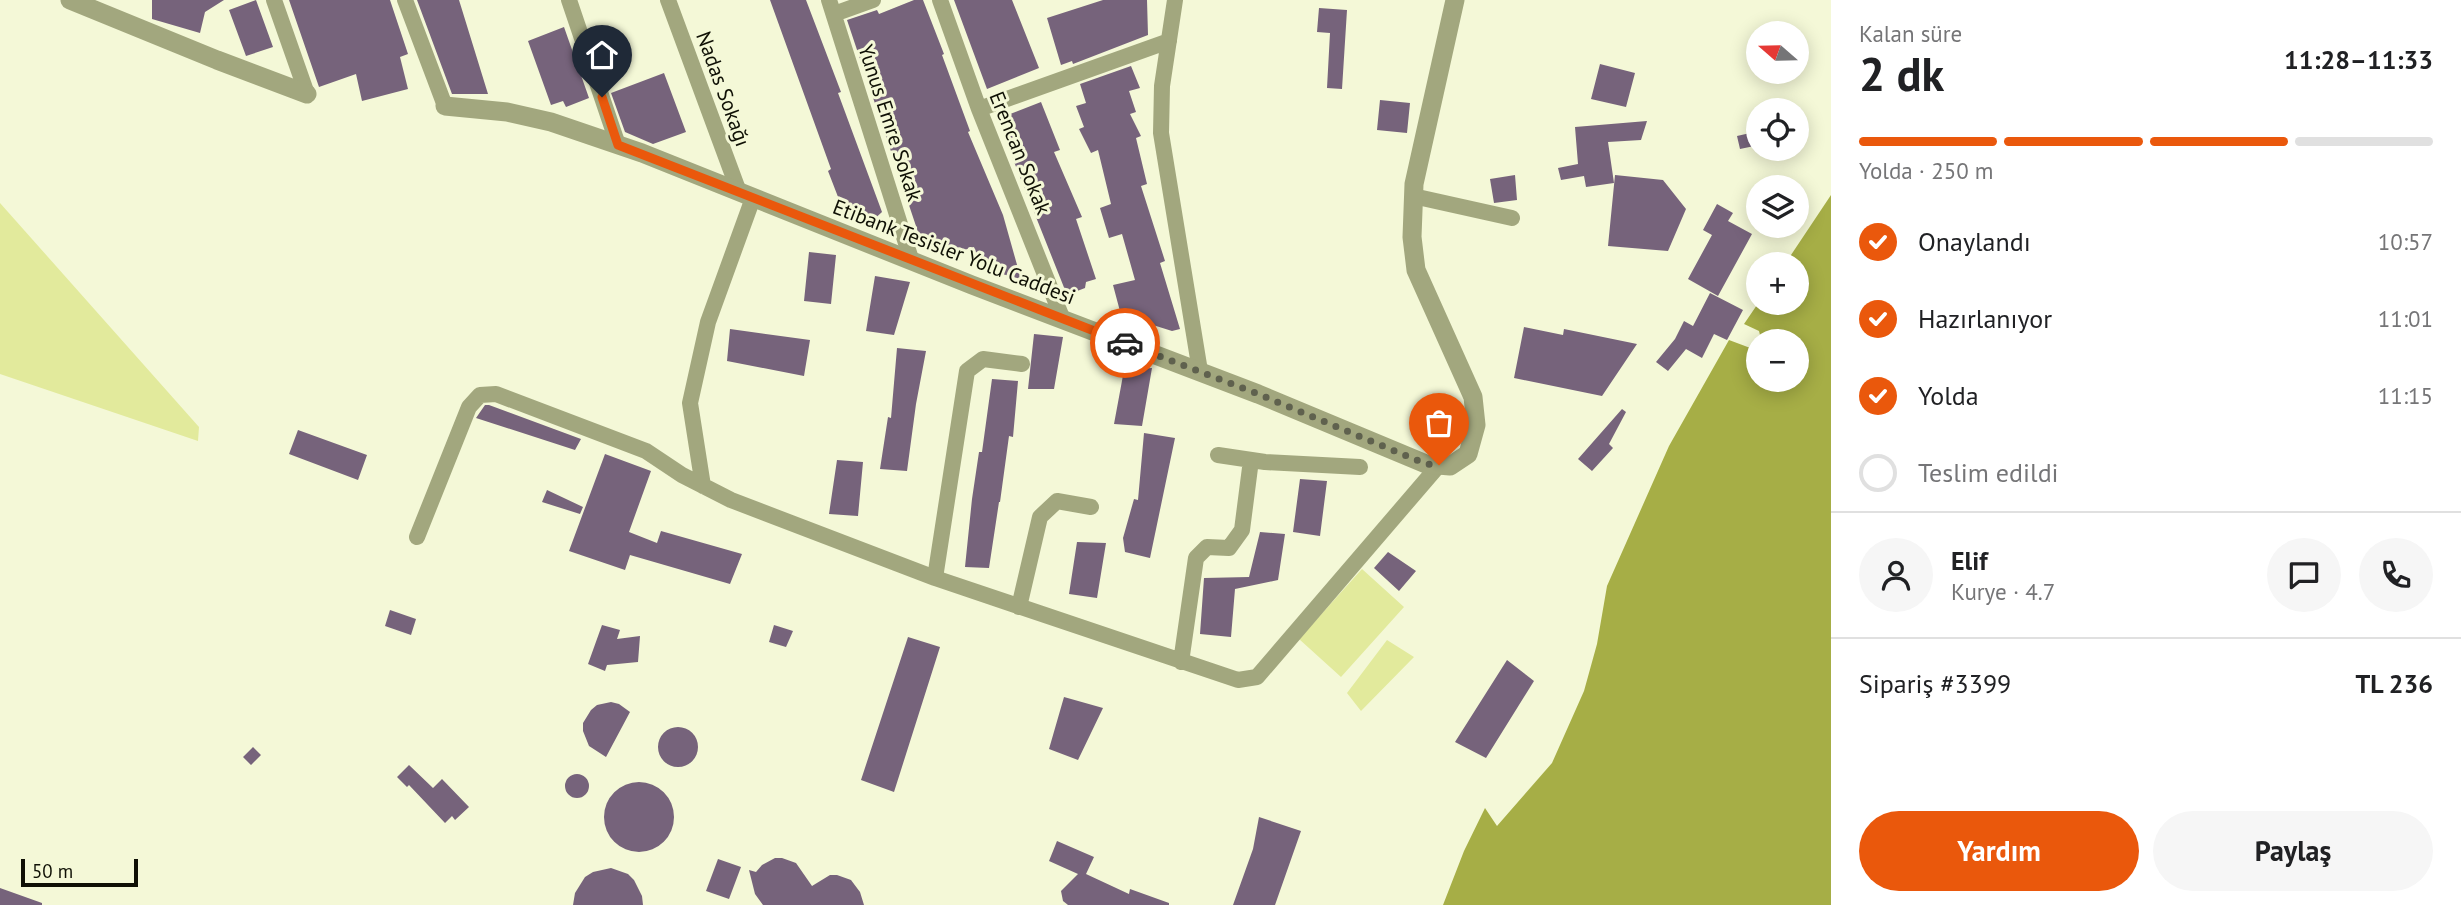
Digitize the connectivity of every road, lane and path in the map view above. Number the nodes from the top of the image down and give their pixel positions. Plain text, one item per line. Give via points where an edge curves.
1 (70, 0) edge
2 (274, 0) edge
3 (405, 0) edge
4 (569, 0) edge
5 (668, 0) edge
6 (873, 0) edge
7 (940, 0) edge
8 (1175, 0) edge
9 (1455, 0) edge
10 (831, 7) edge
11 (1169, 41) junction
12 (307, 94) joint
13 (445, 106) joint
14 (979, 109) junction
15 (618, 145) junction
16 (746, 195) junction
17 (1413, 196) junction
18 (1512, 218) dead end
19 (911, 259) junction
20 (1063, 320) junction
21 (1022, 364) dead end
22 (1200, 371) junction
23 (1218, 456) dead end
24 (1251, 460) junction
25 (1439, 465) junction
26 (1360, 467) dead end
27 (703, 486) junction
28 (1091, 507) dead end
29 (416, 537) dead end
30 (935, 578) junction
31 (1019, 607) junction
32 (1181, 662) junction

1 - 12 street
2 - 12 street
3 - 13 street
4 - 15 street
5 - 16 street, Nadas Sokağı
6 - 10 street
7 - 14 street, Erencan Sokak
8 - 11 street
9 - 17 street
10 - 19 street, Yunus Emre Sokak
11 - 14 street
11 - 22 street via 1161,133
13 - 15 street, Etibank Tesisler Yolu Caddesi via 507,112
14 - 20 street, Erencan Sokak
15 - 16 street, Etibank Tesisler Yolu Caddesi
16 - 19 street, Etibank Tesisler Yolu Caddesi
16 - 27 street via 708,322 690,403
17 - 18 street
17 - 25 street via 1416,270 1473,397 1476,425 1468,454 1450,466
19 - 20 street, Etibank Tesisler Yolu Caddesi
20 - 22 street, Etibank Tesisler Yolu Caddesi
21 - 30 street via 983,359 967,371
22 - 25 street, Etibank Tesisler Yolu Caddesi via 1426,464
23 - 24 street
24 - 26 street
24 - 32 street via 1242,530 1229,548 1207,547 1196,558
25 - 32 street via 1256,677 1238,680
27 - 29 street via 646,451 611,436 496,394 480,395 469,407
27 - 30 street
28 - 31 street via 1057,501 1040,517
30 - 31 street
31 - 32 street

